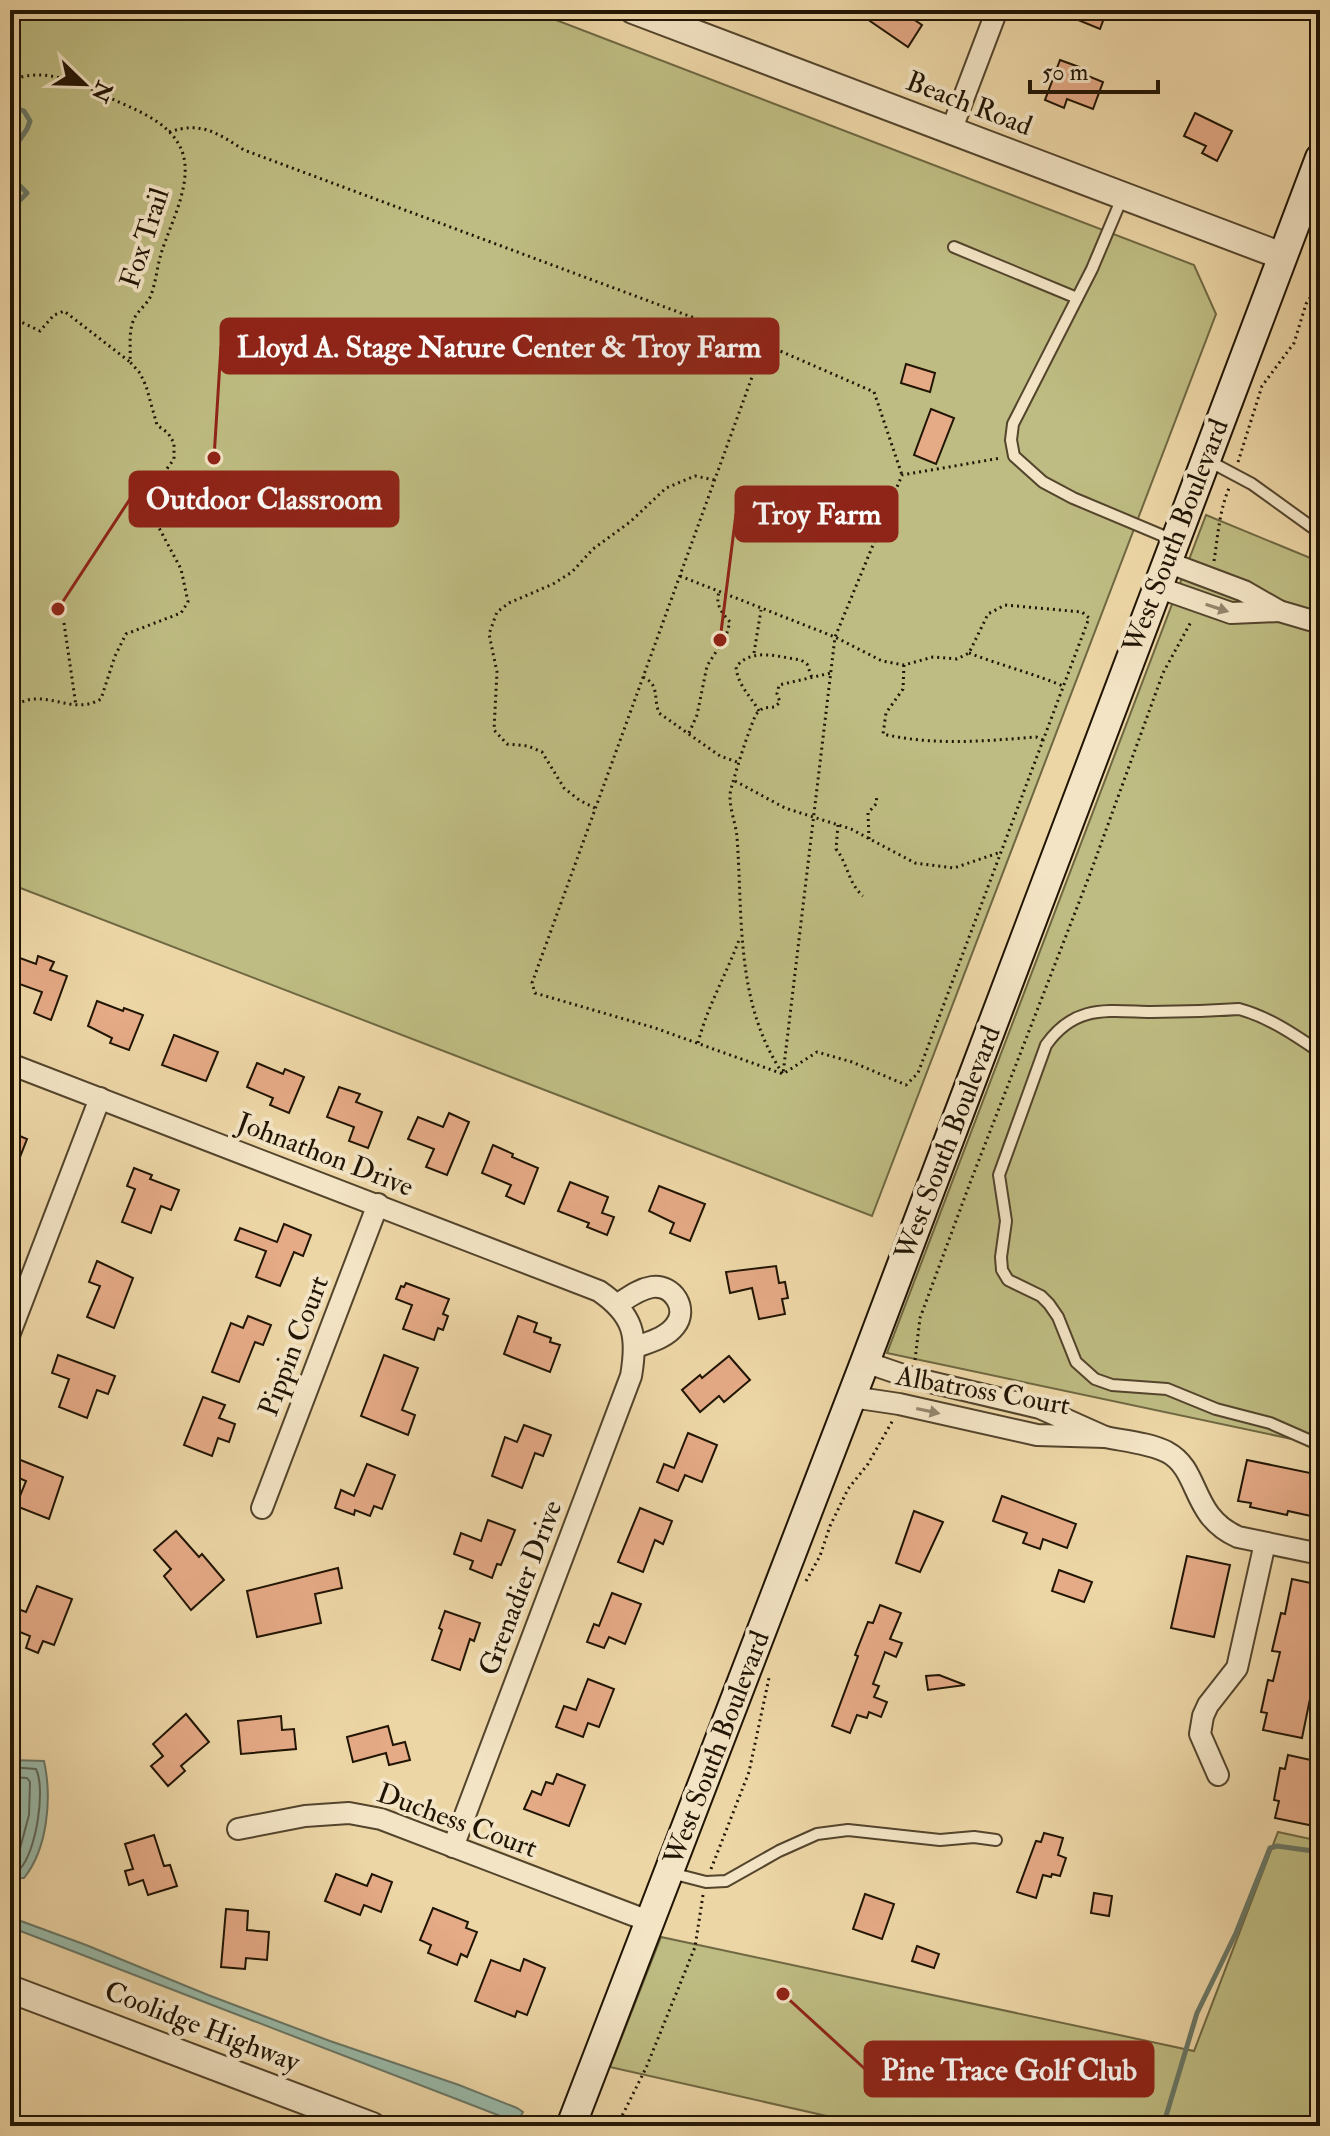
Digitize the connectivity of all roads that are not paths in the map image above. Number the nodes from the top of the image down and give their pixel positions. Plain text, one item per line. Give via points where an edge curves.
1 (633, 10) edge
2 (997, 10) edge
3 (951, 131) junction
4 (1320, 158) edge
5 (1123, 197) junction
6 (954, 247) dead end
7 (1282, 256) junction
8 (1077, 298) junction
9 (1205, 459) junction
10 (1320, 533) edge
11 (1166, 563) junction
12 (1320, 623) edge
13 (1320, 1052) edge
14 (10, 1064) edge
15 (100, 1098) junction
16 (378, 1204) junction
17 (618, 1304) junction
18 (629, 1322) joint
19 (10, 1333) edge
20 (636, 1347) junction
21 (865, 1362) junction
22 (979, 1394) junction
23 (852, 1397) junction
24 (974, 1420) junction
25 (1105, 1437) junction
26 (1320, 1445) edge
27 (262, 1508) dead end
28 (1265, 1543) junction
29 (1320, 1554) edge
30 (1218, 1775) dead end
31 (238, 1829) dead end
32 (996, 1840) dead end
33 (453, 1847) junction
34 (669, 1873) junction
35 (651, 1922) junction
36 (10, 1989) edge
37 (372, 2126) edge
38 (571, 2126) edge

1 - 3 street, Beach Road
2 - 3 street
3 - 5 street, Beach Road
4 - 7 main road, West South Boulevard
5 - 7 street, Beach Road
5 - 8 lane
6 - 8 lane
7 - 9 main road, West South Boulevard
8 - 11 lane via 1013,424 1014,456 1043,482
9 - 10 lane via 1235,473
9 - 11 main road, West South Boulevard
11 - 12 street via 1231,613 1279,611
11 - 21 main road, West South Boulevard
13 - 26 lane via 1239,1009 1086,1013 1055,1031 1046,1045 999,1175 1006,1221 1002,1270 1019,1288 1049,1304 1085,1373 1112,1385 1167,1389
14 - 15 street, Johnathon Drive
15 - 16 street, Johnathon Drive
15 - 19 street
16 - 17 street, Johnathon Drive via 599,1291
16 - 27 street, Pippin Court
17 - 18 street, Johnathon Drive
17 - 20 street via 655,1286 669,1290 679,1301 675,1327
18 - 20 street, Grenadier Drive
20 - 33 street, Grenadier Drive via 631,1376
21 - 22 street, Albatross Court
21 - 23 main road, West South Boulevard
22 - 24 lane
22 - 25 street, Albatross Court via 1040,1408
23 -> 24 street, Albatross Court
23 - 34 main road, West South Boulevard
24 - 25 street, Albatross Court via 1037,1435
25 - 28 street, Albatross Court via 1167,1452 1183,1466 1213,1522 1238,1537
28 - 29 street, Albatross Court
28 - 30 street via 1237,1668 1203,1716 1200,1734
31 - 33 street, Duchess Court via 349,1813 381,1819
32 - 34 lane via 848,1830 817,1834 726,1881
33 - 35 street, Duchess Court
34 - 35 main road, West South Boulevard
35 - 38 main road, West South Boulevard
36 - 37 street, Coolidge Highway

